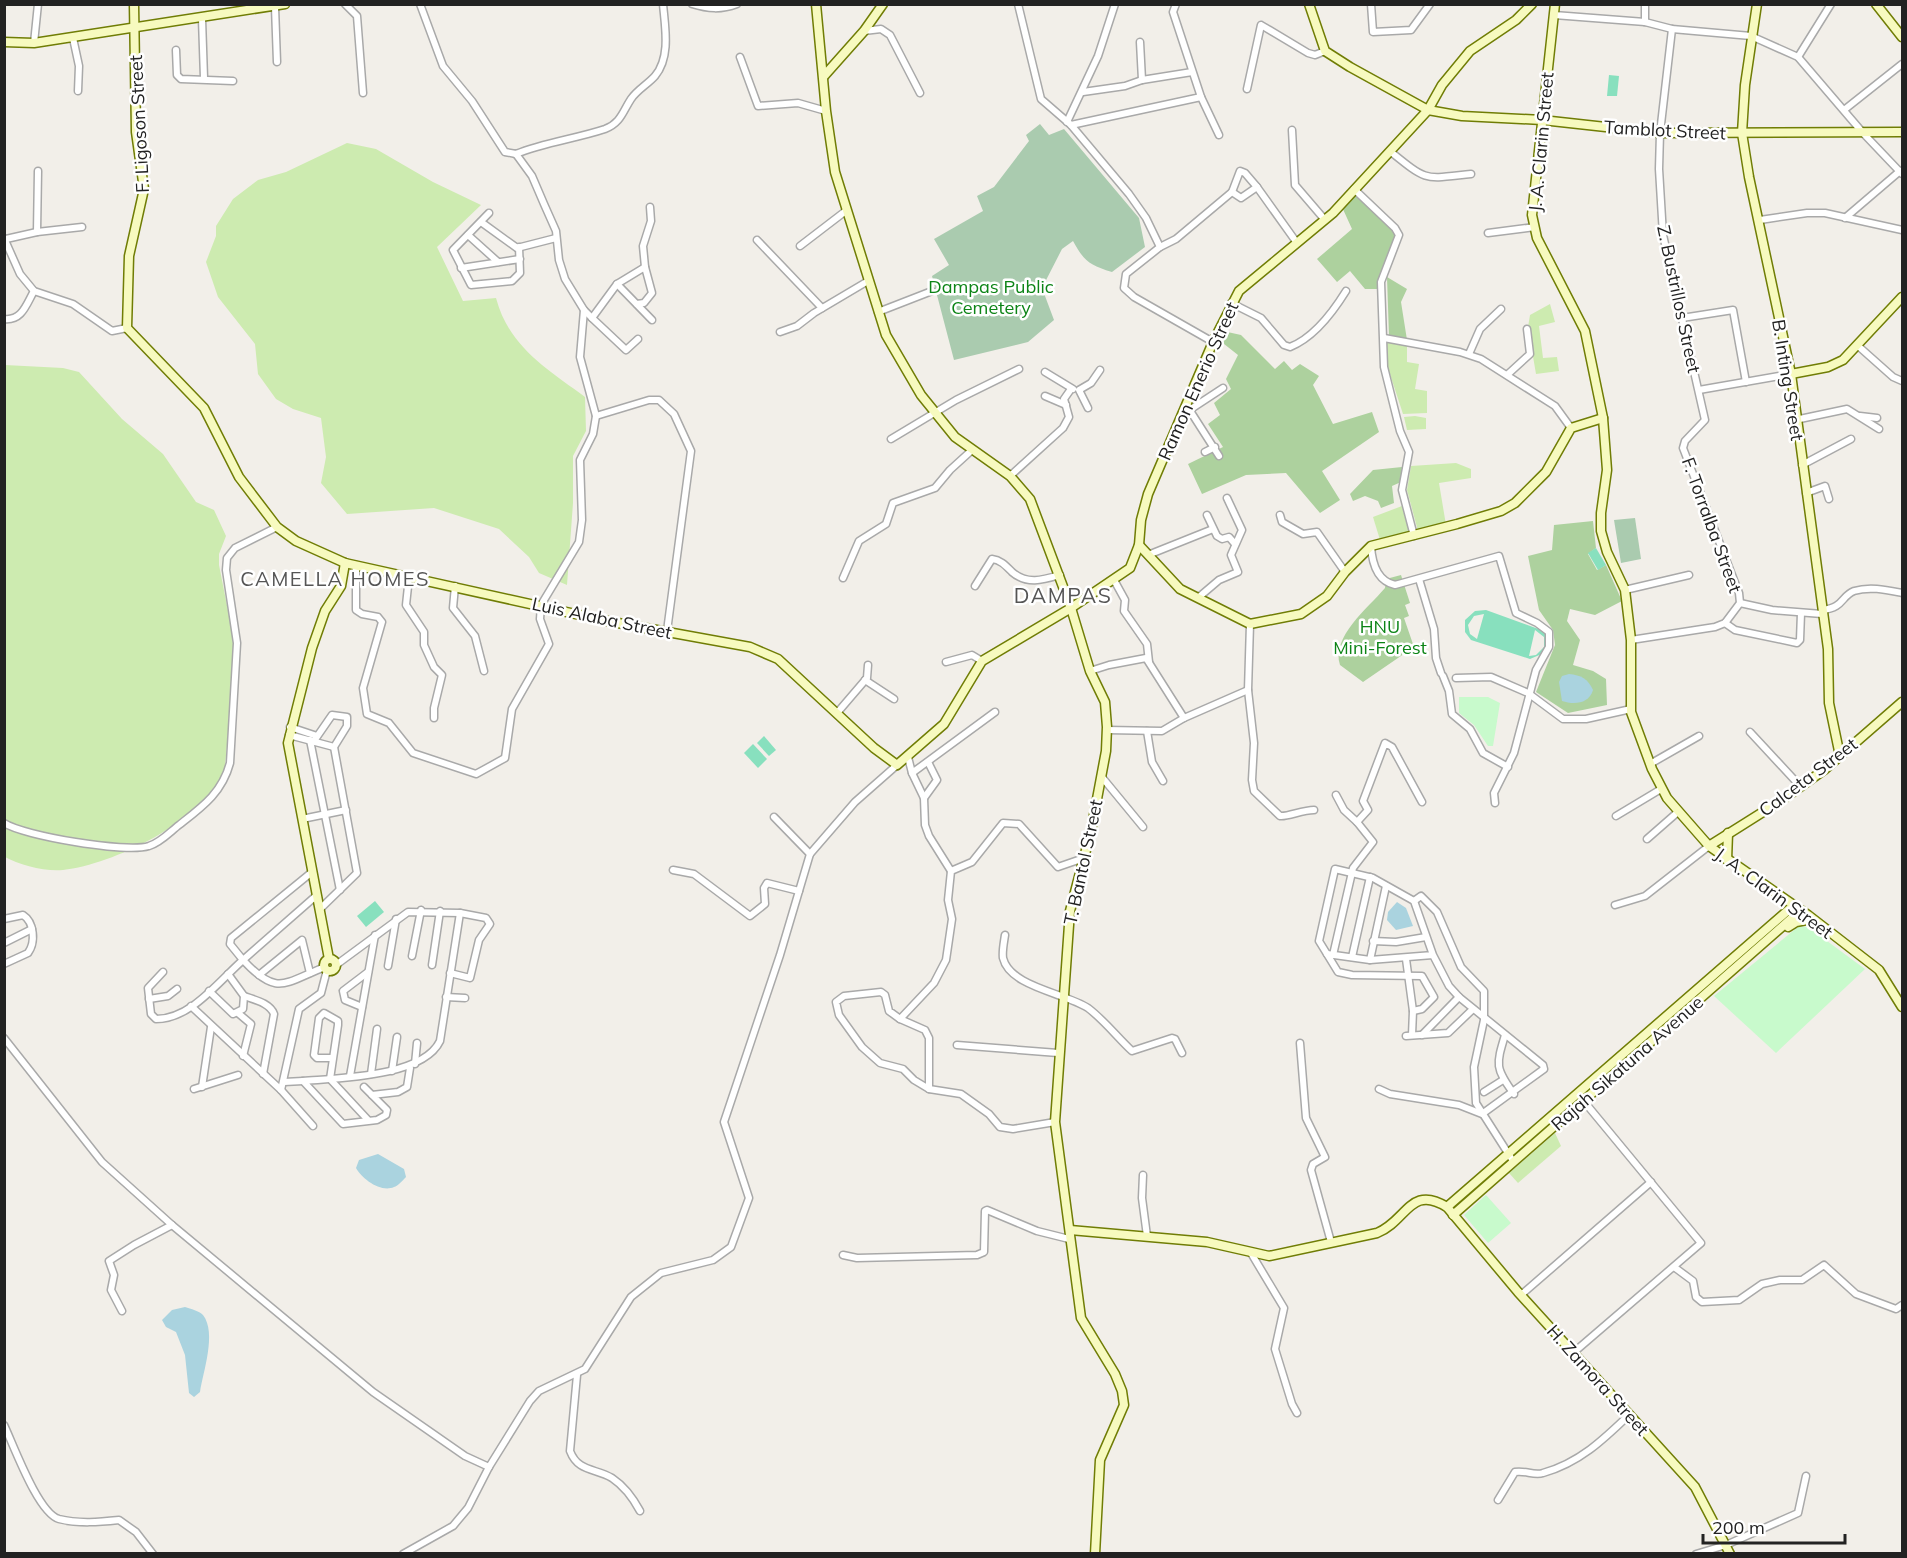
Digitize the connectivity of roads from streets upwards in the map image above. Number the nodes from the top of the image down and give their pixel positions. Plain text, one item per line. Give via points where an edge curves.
1 (38, 4) edge
2 (134, 4) edge
3 (285, 4) edge
4 (345, 4) edge
5 (420, 4) edge
6 (663, 4) edge
7 (692, 4) edge
8 (737, 4) edge
9 (816, 4) edge
10 (883, 4) edge
11 (1018, 4) edge
12 (1115, 4) edge
13 (1176, 4) edge
14 (1309, 4) edge
15 (1371, 4) edge
16 (1430, 4) edge
17 (1532, 4) edge
18 (1555, 4) edge
19 (1645, 4) edge
20 (1757, 4) edge
21 (1831, 4) edge
22 (1876, 4) edge
23 (275, 7) junction
24 (1554, 15) junction
25 (202, 19) junction
26 (1645, 22) junction
27 (135, 27) junction
28 (1672, 29) junction
29 (864, 31) junction
30 (1752, 36) junction
31 (1902, 37) edge
32 (73, 38) junction
33 (4, 42) edge
34 (1140, 42) dead end
35 (34, 44) junction
36 (176, 50) dead end
37 (1325, 51) junction
38 (740, 57) dead end
39 (1798, 57) junction
40 (277, 62) dead end
41 (1902, 64) edge
42 (1192, 72) junction
43 (825, 76) junction
44 (204, 78) junction
45 (1142, 80) junction
46 (233, 81) dead end
47 (1247, 89) dead end
48 (78, 91) dead end
49 (1083, 92) junction
50 (363, 93) dead end
51 (920, 93) dead end
52 (1201, 97) junction
53 (1428, 110) junction
54 (1844, 110) junction
55 (826, 111) junction
56 (1542, 120) junction
57 (1069, 123) junction
58 (1292, 130) dead end
59 (1902, 132) edge
60 (1660, 133) junction
61 (1742, 133) junction
62 (1863, 133) junction
63 (1219, 135) dead end
64 (1391, 152) junction
65 (516, 154) junction
66 (38, 171) dead end
67 (1901, 172) edge
68 (1471, 174) dead end
69 (1257, 187) junction
70 (1354, 189) junction
71 (1232, 192) junction
72 (650, 207) dead end
73 (847, 210) junction
74 (489, 213) dead end
75 (1845, 218) junction
76 (1325, 220) junction
77 (1760, 220) junction
78 (481, 222) junction
79 (82, 227) dead end
80 (1535, 227) junction
81 (1902, 230) edge
82 (37, 232) junction
83 (1488, 233) dead end
84 (468, 235) junction
85 (5, 238) edge
86 (556, 238) junction
87 (757, 240) dead end
88 (1297, 243) junction
89 (800, 246) dead end
90 (519, 247) junction
91 (1161, 247) junction
92 (520, 259) junction
93 (498, 262) junction
94 (645, 267) junction
95 (462, 268) junction
96 (868, 281) junction
97 (617, 284) junction
98 (33, 291) junction
99 (932, 291) dead end
100 (1346, 291) dead end
101 (1902, 297) edge
102 (1231, 303) junction
103 (638, 304) junction
104 (822, 308) junction
105 (1501, 309) dead end
106 (584, 310) junction
107 (878, 312) junction
108 (592, 318) junction
109 (1682, 318) junction
110 (4, 319) edge
111 (652, 320) dead end
112 (127, 328) junction
113 (1527, 329) dead end
114 (780, 332) dead end
115 (1384, 338) junction
116 (638, 339) dead end
117 (1213, 342) junction
118 (1857, 345) junction
119 (1469, 354) junction
120 (1019, 369) dead end
121 (1100, 370) dead end
122 (1045, 372) dead end
123 (1791, 374) junction
124 (1507, 375) junction
125 (1902, 381) edge
126 (1746, 382) junction
127 (1223, 388) dead end
128 (1071, 389) junction
129 (1079, 390) junction
130 (1699, 390) junction
131 (1045, 396) dead end
132 (1066, 405) junction
133 (1189, 407) junction
134 (1088, 408) dead end
135 (934, 412) junction
136 (596, 416) junction
137 (1860, 417) junction
138 (1603, 418) junction
139 (1796, 420) junction
140 (1870, 423) junction
141 (1571, 428) junction
142 (1879, 429) dead end
143 (1851, 439) dead end
144 (891, 440) dead end
145 (1215, 447) junction
146 (972, 450) junction
147 (1205, 452) dead end
148 (1219, 456) dead end
149 (1801, 465) junction
150 (1010, 476) junction
151 (1806, 493) junction
152 (1227, 498) dead end
153 (1829, 499) dead end
154 (1208, 515) dead end
155 (1280, 515) dead end
156 (277, 527) junction
157 (1213, 529) junction
158 (1414, 536) junction
159 (1235, 544) junction
160 (1139, 545) junction
161 (1371, 546) junction
162 (1148, 555) junction
163 (345, 563) junction
164 (356, 565) junction
165 (1345, 572) junction
166 (1060, 575) junction
167 (1689, 575) dead end
168 (409, 577) junction
169 (843, 578) dead end
170 (1419, 579) junction
171 (1114, 580) junction
172 (455, 586) junction
173 (975, 586) dead end
174 (1625, 590) junction
175 (1902, 593) edge
176 (1199, 597) junction
177 (1740, 603) junction
178 (541, 605) junction
179 (1071, 608) junction
180 (1822, 612) junction
181 (1801, 613) junction
182 (1725, 623) junction
183 (1250, 624) junction
184 (667, 631) junction
185 (1631, 640) junction
186 (982, 661) junction
187 (946, 662) dead end
188 (1149, 662) junction
189 (868, 665) dead end
190 (484, 671) dead end
191 (1090, 671) junction
192 (1448, 677) junction
193 (865, 680) junction
194 (1248, 690) junction
195 (1528, 693) junction
196 (894, 699) dead end
197 (1902, 702) edge
198 (1631, 709) junction
199 (995, 712) dead end
200 (837, 713) junction
201 (434, 718) dead end
202 (1184, 718) junction
203 (1107, 730) junction
204 (290, 731) junction
205 (1147, 731) junction
206 (1750, 732) dead end
207 (1699, 736) dead end
208 (314, 739) junction
209 (334, 747) junction
210 (1840, 756) junction
211 (908, 757) junction
212 (928, 762) junction
213 (1650, 764) junction
214 (897, 765) junction
215 (1508, 766) junction
216 (912, 773) junction
217 (1101, 775) junction
218 (1163, 781) dead end
219 (1801, 787) junction
220 (1661, 789) junction
221 (1335, 795) dead end
222 (924, 798) junction
223 (1422, 802) dead end
224 (1494, 803) dead end
225 (346, 810) junction
226 (1314, 810) dead end
227 (1679, 811) junction
228 (324, 814) junction
229 (1616, 816) dead end
230 (774, 817) dead end
231 (302, 819) junction
232 (1357, 822) junction
233 (4, 823) edge
234 (1143, 827) dead end
235 (1728, 833) junction
236 (1647, 839) dead end
237 (1709, 846) junction
238 (810, 854) junction
239 (1084, 858) junction
240 (1727, 860) junction
241 (673, 870) dead end
242 (951, 871) junction
243 (312, 872) junction
244 (1352, 873) junction
245 (1371, 878) junction
246 (1386, 886) junction
247 (340, 890) junction
248 (799, 891) junction
249 (317, 895) junction
250 (1414, 901) junction
251 (1615, 905) dead end
252 (1797, 908) junction
253 (320, 909) junction
254 (421, 910) junction
255 (440, 911) junction
256 (460, 913) junction
257 (396, 918) junction
258 (4, 919) edge
259 (1812, 919) junction
260 (32, 929) junction
261 (1774, 933) junction
262 (375, 935) junction
263 (1005, 935) dead end
264 (1426, 937) junction
265 (1373, 941) junction
266 (4, 943) edge
267 (1330, 955) junction
268 (1433, 955) junction
269 (412, 956) dead end
270 (1352, 957) junction
271 (1406, 959) junction
272 (243, 960) junction
273 (1370, 960) junction
274 (4, 964) edge
275 (329, 965) junction
276 (432, 965) dead end
277 (388, 966) dead end
278 (163, 972) dead end
279 (368, 972) junction
280 (310, 973) junction
281 (450, 973) junction
282 (228, 974) junction
283 (259, 975) junction
284 (1408, 976) junction
285 (1709, 986) junction
286 (177, 989) dead end
287 (209, 991) junction
288 (1064, 995) junction
289 (244, 996) junction
290 (446, 996) junction
291 (1459, 997) junction
292 (465, 998) dead end
293 (149, 999) junction
294 (191, 1006) junction
295 (362, 1007) junction
296 (1902, 1007) edge
297 (1473, 1009) junction
298 (1413, 1011) junction
299 (238, 1013) junction
300 (900, 1019) junction
301 (1484, 1020) junction
302 (211, 1027) junction
303 (377, 1029) dead end
304 (1422, 1035) junction
305 (1505, 1035) junction
306 (397, 1037) dead end
307 (4, 1038) edge
308 (417, 1042) dead end
309 (1300, 1043) dead end
310 (957, 1045) dead end
311 (1058, 1053) junction
312 (1182, 1053) dead end
313 (243, 1056) junction
314 (333, 1058) junction
315 (412, 1066) junction
316 (392, 1071) junction
317 (262, 1074) junction
318 (371, 1074) junction
319 (238, 1075) dead end
320 (350, 1076) junction
321 (330, 1079) junction
322 (1503, 1080) junction
323 (303, 1081) junction
324 (284, 1082) junction
325 (202, 1087) junction
326 (364, 1087) dead end
327 (194, 1089) dead end
328 (929, 1089) junction
329 (1379, 1089) dead end
330 (281, 1090) junction
331 (1484, 1092) dead end
332 (1514, 1094) junction
333 (372, 1095) junction
334 (1580, 1097) junction
335 (1482, 1114) junction
336 (368, 1120) junction
337 (1055, 1122) junction
338 (313, 1126) dead end
339 (1510, 1157) junction
340 (1143, 1175) dead end
341 (1651, 1182) junction
342 (1450, 1211) junction
343 (172, 1226) junction
344 (1070, 1235) junction
345 (1147, 1236) junction
346 (1331, 1242) junction
347 (1251, 1253) junction
348 (843, 1255) dead end
349 (1674, 1266) junction
350 (1521, 1295) junction
351 (1902, 1305) edge
352 (1896, 1309) junction
353 (122, 1311) dead end
354 (1902, 1315) edge
355 (1573, 1353) junction
356 (578, 1375) junction
357 (1297, 1413) dead end
358 (1629, 1415) junction
359 (4, 1425) edge
360 (489, 1467) junction
361 (1806, 1476) dead end
362 (1498, 1500) dead end
363 (640, 1511) dead end
364 (1728, 1549) edge
365 (153, 1554) edge
366 (403, 1554) edge
367 (1095, 1554) edge
368 (1696, 1554) edge

1 - 35 street
2 - 27 street, F. Ligoson Street
3 - 23 street
4 - 50 street via 352,9 358,26
5 - 65 street via 443,66 472,100 505,152
6 - 65 street via 663,58 656,74 632,98 624,114 604,129
7 - 8 street via 718,9
9 - 43 street, T. Bantol Street
10 - 29 street
11 - 57 street via 1041,99
12 - 49 street
13 - 42 street via 1173,12
14 - 37 street
15 - 16 street via 1373,32 1411,30
17 - 53 street, Ramon Enerio Street via 1516,20 1470,51 1442,85
18 - 24 street, J. A. Clarin Street
19 - 26 street
20 - 30 street, B. Inting Street
21 - 39 street
22 - 31 street
23 - 25 street
23 - 40 street
24 - 26 street
24 - 56 street, J. A. Clarin Street
25 - 27 street
25 - 44 street
26 - 28 street
27 - 32 street
27 - 112 street, F. Ligoson Street via 136,132 144,189 129,256
28 - 30 street
28 - 60 street, Z. Bustrillos Street
29 - 43 street
29 - 51 street via 881,29 890,35
30 - 39 street
30 - 61 street, B. Inting Street
32 - 35 street
32 - 48 street via 79,66
33 - 35 street
34 - 45 street
36 - 44 street via 178,78
37 - 47 street via 1308,53 1261,25
37 - 53 street, Tamblot Street
38 - 55 street via 758,106 798,103
39 - 54 street
41 - 54 street
42 - 45 street
42 - 52 street
43 - 55 street, T. Bantol Street
44 - 46 street
45 - 49 street
49 - 57 street
52 - 57 street
52 - 63 street
53 - 56 street, Tamblot Street via 1462,116
53 - 64 street, Ramon Enerio Street
54 - 62 street
55 - 73 street, T. Bantol Street via 835,172
56 - 60 street, Tamblot Street
56 - 80 street, J. A. Clarin Street via 1534,178
57 - 91 street via 1129,194
58 - 76 street via 1295,185
59 - 62 street, Tamblot Street
60 - 61 street, Tamblot Street
60 - 109 street, Z. Bustrillos Street via 1663,235
61 - 62 street, Tamblot Street
61 - 77 street, B. Inting Street
62 - 67 street
64 - 68 street via 1420,176
64 - 70 street, Ramon Enerio Street
65 - 86 street via 532,176
66 - 82 street
67 - 75 street
69 - 71 street via 1241,198
69 - 71 street via 1240,171
69 - 88 street
70 - 76 street, Ramon Enerio Street
70 - 115 street via 1399,235 1381,282
71 - 91 street
72 - 94 street via 651,221 643,246
73 - 89 street
73 - 96 street, T. Bantol Street
74 - 78 street
75 - 77 street via 1807,213
75 - 81 street
76 - 88 street, Ramon Enerio Street
77 - 123 street, B. Inting Street
78 - 84 street
78 - 90 street
79 - 82 street
80 - 83 street
80 - 138 street, J. A. Clarin Street via 1585,331
82 - 85 street
84 - 93 street
84 - 95 street via 453,250
85 - 98 street via 20,274
86 - 90 street
86 - 106 street via 566,279
87 - 104 street
88 - 102 street, Ramon Enerio Street via 1248,281
90 - 92 street
91 - 117 street via 1126,274 1124,288
92 - 93 street
92 - 95 street via 520,273 512,281 474,287
93 - 95 street
94 - 97 street
94 - 103 street via 652,293
96 - 104 street
96 - 107 street, T. Bantol Street
97 - 103 street
97 - 108 street
98 - 110 street via 21,315 14,320
98 - 112 street via 73,304 112,331
99 - 107 street
100 - 102 street via 1315,329 1290,347 1261,318
101 - 118 street
102 - 117 street, Ramon Enerio Street
103 - 111 street
104 - 114 street via 797,326
105 - 119 street via 1480,329
106 - 108 street
106 - 136 street via 580,357
107 - 135 street, T. Bantol Street via 900,360
108 - 116 street via 626,350
109 - 126 street via 1733,310
109 - 130 street, Z. Bustrillos Street
112 - 156 street, Luis Alaba Street via 204,408 239,477
113 - 124 street via 1530,354
115 - 119 street
115 - 158 street via 1384,367 1409,452 1402,490
117 - 133 street, Ramon Enerio Street
118 - 123 street via 1843,360 1828,367
118 - 125 street
119 - 124 street
120 - 135 street
121 - 129 street via 1091,384
122 - 128 street
123 - 126 street
123 - 139 street, B. Inting Street
124 - 141 street via 1555,406
126 - 130 street
127 - 133 street
128 - 129 street
128 - 132 street via 1064,399
129 - 134 street
130 - 177 street, F. Torralba Street via 1706,420 1683,448
131 - 132 street
132 - 150 street via 1069,417 1063,428
133 - 145 street
133 - 160 street, Ramon Enerio Street via 1148,494
135 - 144 street
135 - 146 street, T. Bantol Street
136 - 178 street via 593,434 580,460 579,542
136 - 184 street via 658,400 675,414 691,451
137 - 139 street via 1843,409
137 - 140 street
137 - 140 street via 1878,417
138 - 141 street
138 - 174 street, J. A. Clarin Street via 1607,470 1601,531
139 - 149 street, B. Inting Street
140 - 142 street
141 - 158 street via 1546,472 1515,503 1501,511
143 - 149 street
145 - 147 street
145 - 148 street
146 - 150 street, T. Bantol Street
146 - 169 street via 935,488 893,503 886,524 859,541
149 - 151 street, B. Inting Street
150 - 166 street, T. Bantol Street via 1030,499
151 - 153 street via 1825,486
151 - 180 street, B. Inting Street
152 - 159 street via 1242,530
154 - 157 street
155 - 165 street via 1279,524 1303,534 1317,532
156 - 163 street, Luis Alaba Street via 296,541
156 - 233 street via 235,548 227,558 236,621 237,667 230,763 227,777 203,808 160,840 141,848 32,834
157 - 159 street via 1220,538 1229,537
157 - 162 street
158 - 161 street
159 - 176 street via 1231,555 1238,573 1219,580
160 - 162 street
160 - 171 street, Ramon Enerio Street via 1130,568
161 - 165 street
161 - 170 street via 1378,575 1383,580 1395,585
162 - 176 street via 1180,589
163 - 164 street, Luis Alaba Street
163 - 204 street via 338,592 320,622
164 - 168 street, Luis Alaba Street
164 - 178 street via 356,610 382,622 364,681 367,714 389,723 413,753 476,774 505,758 512,709 548,647 540,619
165 - 183 street via 1327,596 1301,614
166 - 173 street via 1033,581 1019,577 992,559
166 - 179 street, T. Bantol Street
167 - 174 street
168 - 172 street, Luis Alaba Street
168 - 201 street via 406,605 423,630 424,645 442,675
170 - 192 street via 1434,629 1436,658
170 - 195 street via 1499,556 1516,613 1543,626 1551,639
171 - 179 street, Ramon Enerio Street
171 - 188 street via 1125,600 1124,611 1147,644
172 - 178 street, Luis Alaba Street
172 - 190 street via 453,608 475,636
174 - 185 street, J. A. Clarin Street
175 - 180 street via 1855,591 1838,606
176 - 183 street
177 - 181 street
177 - 182 street, F. Torralba Street
178 - 184 street, Luis Alaba Street
179 - 186 street, Ramon Enerio Street
179 - 191 street, T. Bantol Street
180 - 181 street
180 - 210 street, B. Inting Street via 1828,649 1829,703
181 - 182 street via 1797,643 1735,630
182 - 185 street
183 - 194 street
184 - 200 street, Luis Alaba Street via 750,647 778,659
185 - 198 street, J. A. Clarin Street
186 - 187 street via 972,656
186 - 211 street, Ramon Enerio Street via 944,724
188 - 191 street via 1143,657
188 - 202 street
189 - 193 street
191 - 203 street, T. Bantol Street via 1105,702
192 - 195 street via 1491,677
192 - 215 street via 1452,714 1470,729 1483,753
193 - 196 street
193 - 200 street
194 - 202 street
194 - 226 street via 1254,791 1280,816
195 - 198 street via 1563,718 1586,720
195 - 215 street
197 - 210 street, Calceta Street
198 - 213 street, J. A. Clarin Street
199 - 212 street
200 - 214 street, Luis Alaba Street
202 - 205 street via 1162,731
203 - 205 street
203 - 217 street, T. Bantol Street
204 - 208 street
204 - 231 street via 288,754
205 - 218 street via 1152,762
206 - 219 street
207 - 213 street
208 - 209 street
208 - 209 street via 332,715 347,717 347,726
208 - 228 street
209 - 225 street
210 - 219 street, Calceta Street
211 - 214 street, Ramon Enerio Street
211 - 216 street
212 - 216 street
212 - 222 street via 937,780
213 - 220 street, J. A. Clarin Street
214 - 238 street via 855,802
215 - 224 street via 1494,793
216 - 222 street
217 - 234 street
217 - 239 street, T. Bantol Street
219 - 235 street, Calceta Street
220 - 227 street, J. A. Clarin Street
220 - 229 street
221 - 232 street
222 - 242 street via 925,825
223 - 232 street via 1392,747 1384,743 1363,801 1368,810
225 - 228 street
225 - 247 street via 357,873
227 - 236 street
227 - 237 street, J. A. Clarin Street
228 - 231 street
228 - 247 street
230 - 238 street
231 - 243 street
232 - 244 street via 1373,842 1355,863
235 - 237 street, Calceta Street
235 - 240 street
237 - 240 street, J. A. Clarin Street
237 - 251 street via 1645,896
238 - 248 street
239 - 242 street via 1058,867 1019,824 1003,823 972,862
239 - 288 street, T. Bantol Street via 1070,911
240 - 252 street, J. A. Clarin Street
241 - 248 street via 694,874 750,916 765,904 767,883
242 - 300 street via 948,900 952,919 945,960 934,982
243 - 249 street
243 - 272 street via 231,938 230,945
244 - 245 street
244 - 267 street
244 - 267 street via 1335,869 1319,941
245 - 246 street
245 - 270 street
246 - 250 street
246 - 265 street
247 - 253 street
248 - 356 street via 724,1122 749,1198 731,1247 713,1260 661,1273 631,1297 592,1360
249 - 253 street
249 - 272 street
250 - 264 street
250 - 301 street via 1421,896 1437,912 1461,967 1484,991
252 - 259 street, J. A. Clarin Street
252 - 261 street, Rajah Sikatuna Avenue
252 - 285 street
253 - 275 street
254 - 255 street
254 - 257 street
254 - 269 street
255 - 256 street
255 - 276 street
256 - 281 street
256 - 281 street via 486,918 490,924 479,940 470,978
257 - 262 street
257 - 277 street
258 - 260 street via 23,915
259 - 261 street
259 - 296 street, J. A. Clarin Street via 1879,969
260 - 266 street
260 - 274 street via 28,953
261 - 285 street, Rajah Sikatuna Avenue
262 - 275 street
262 - 279 street
263 - 288 street via 1003,957 1009,972 1044,992
264 - 265 street
264 - 268 street
265 - 273 street
267 - 270 street
267 - 284 street via 1338,972
268 - 271 street
268 - 291 street
270 - 273 street
271 - 273 street
271 - 284 street
272 - 282 street
272 - 283 street
275 - 280 street
275 - 324 street via 321,993 299,1009
278 - 293 street via 148,988
279 - 295 street
279 - 295 street via 343,991 345,1000
280 - 283 street via 284,985
280 - 283 street via 302,940
281 - 290 street
282 - 287 street
282 - 289 street
284 - 298 street
284 - 298 street via 1422,976 1434,997 1422,1009
285 - 334 street, Rajah Sikatuna Avenue
286 - 293 street via 168,996
287 - 294 street
287 - 299 street via 228,1011
288 - 311 street, T. Bantol Street
288 - 312 street via 1088,1009 1132,1051 1172,1038
289 - 299 street via 243,1009
289 - 317 street via 273,1010
290 - 292 street
290 - 315 street via 438,1045
291 - 297 street
291 - 304 street
293 - 294 street via 151,1014 156,1019 171,1019
294 - 302 street
295 - 320 street
297 - 301 street
297 - 304 street via 1451,1031
298 - 304 street via 1409,1036
299 - 313 street via 251,1024
300 - 328 street via 925,1030 929,1038
300 - 328 street via 889,1011 881,992 844,996 837,1002 839,1015 862,1047 880,1063 903,1069
301 - 305 street
301 - 335 street via 1474,1067 1476,1103
302 - 313 street
302 - 325 street
303 - 318 street
305 - 322 street via 1497,1062
305 - 332 street via 1544,1067 1541,1074
306 - 316 street
307 - 343 street via 102,1162
308 - 315 street
309 - 346 street via 1306,1118 1325,1157 1313,1164 1311,1170
310 - 311 street
311 - 337 street, T. Bantol Street
313 - 317 street
314 - 314 street via 338,1021 324,1013 314,1055
314 - 321 street
315 - 316 street
315 - 333 street via 403,1090
316 - 318 street
317 - 330 street
318 - 320 street
319 - 325 street
320 - 321 street
321 - 323 street
321 - 336 street
322 - 331 street
322 - 332 street
323 - 324 street
323 - 336 street via 343,1124
324 - 330 street
325 - 327 street
326 - 333 street
328 - 337 street via 961,1094 1000,1127 1013,1129
329 - 335 street via 1459,1105
330 - 338 street
332 - 335 street
333 - 336 street via 387,1110 377,1120
334 - 339 street, Rajah Sikatuna Avenue
334 - 341 street
335 - 339 street
337 - 344 street, T. Bantol Street
339 - 342 street, Rajah Sikatuna Avenue
340 - 345 street
341 - 349 street via 1701,1243
341 - 350 street
342 - 346 street via 1436,1200 1422,1198 1391,1227
342 - 350 street, H. Zamora Street
343 - 353 street via 110,1262 114,1275 111,1290
343 - 360 street via 373,1392 465,1456
344 - 345 street
344 - 348 street via 1037,1231 987,1210 984,1252 977,1255
344 - 367 street, T. Bantol Street via 1081,1318 1115,1374 1124,1405 1100,1460
345 - 347 street via 1207,1242
346 - 347 street via 1269,1256
347 - 357 street via 1284,1308 1275,1348
349 - 352 street via 1693,1281 1696,1297 1702,1302 1739,1300 1762,1284 1802,1280 1824,1265 1856,1294
349 - 355 street
350 - 355 street, H. Zamora Street
351 - 352 street
352 - 354 street
355 - 358 street, H. Zamora Street
356 - 360 street via 551,1384 530,1401
356 - 363 street via 570,1451 573,1460 579,1467 618,1482
358 - 362 street via 1572,1463 1541,1474 1515,1472
358 - 364 street, H. Zamora Street via 1695,1487
359 - 365 street via 43,1508 57,1518 119,1520 136,1532
360 - 366 street via 468,1508 453,1526
361 - 364 street via 1798,1513
364 - 368 street

